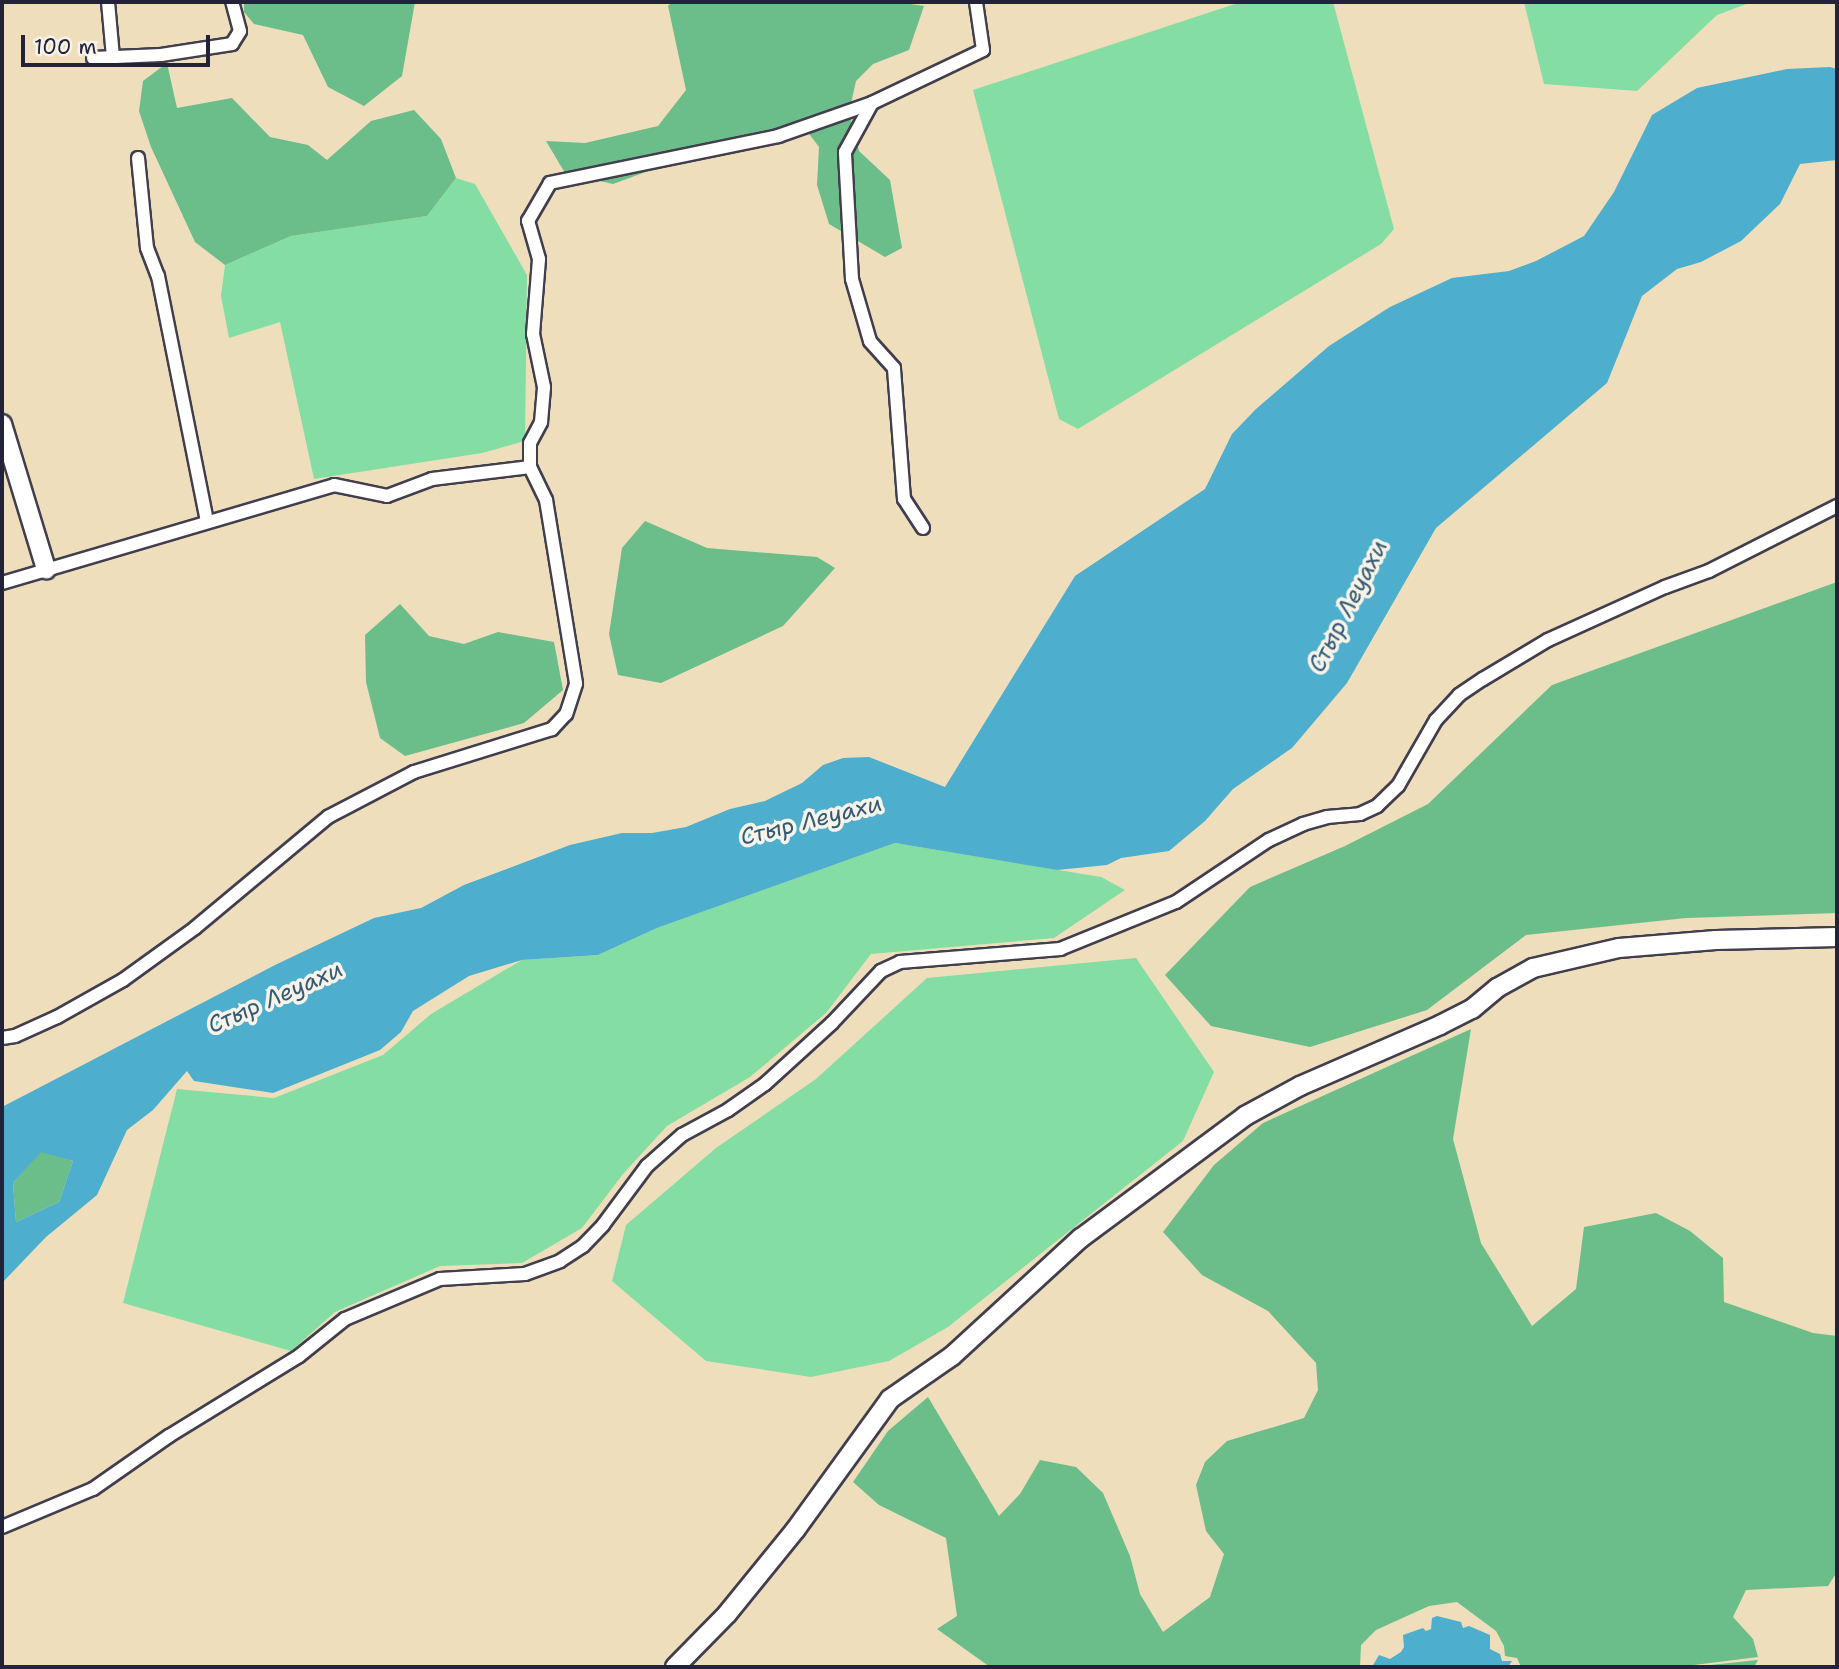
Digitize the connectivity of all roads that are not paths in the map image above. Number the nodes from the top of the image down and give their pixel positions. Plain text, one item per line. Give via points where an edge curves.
1 (108, 2) edge
2 (232, 2) edge
3 (976, 2) edge
4 (113, 57) junction
5 (93, 58) dead end
6 (872, 103) junction
7 (138, 158) dead end
8 (2, 424) edge
9 (530, 467) junction
10 (1837, 506) edge
11 (207, 521) junction
12 (923, 528) dead end
13 (46, 569) junction
14 (2, 583) edge
15 (1837, 937) edge
16 (2, 1038) edge
17 (2, 1527) edge
18 (675, 1667) edge

1 - 4 street
2 - 4 street via 240,31 232,44
3 - 6 street via 983,50
4 - 5 street
6 - 9 street via 778,136 550,183 528,221 539,259 533,334 544,387 541,422 530,443
6 - 12 street via 845,152 852,279 870,341 894,368 904,499
7 - 11 street via 147,248 158,276
8 - 13 main road
9 - 11 street via 432,479 387,496 334,485
9 - 16 street via 545,500 576,684 566,714 552,729 414,772 328,817 195,929 124,980 57,1017
10 - 17 street via 1709,571 1548,640 1483,679 1459,695 1436,720 1398,786 1377,806 1360,814 1303,824 1177,902 1060,948 900,962 881,971 765,1084 682,1135 647,1166 603,1225 560,1261 525,1274 440,1279 345,1319 299,1356 93,1489
11 - 13 street
13 - 14 street
15 - 18 main road via 1619,948 1533,968 1472,1009 1300,1086 1245,1116 1081,1238 952,1356 890,1399 796,1529 727,1614

